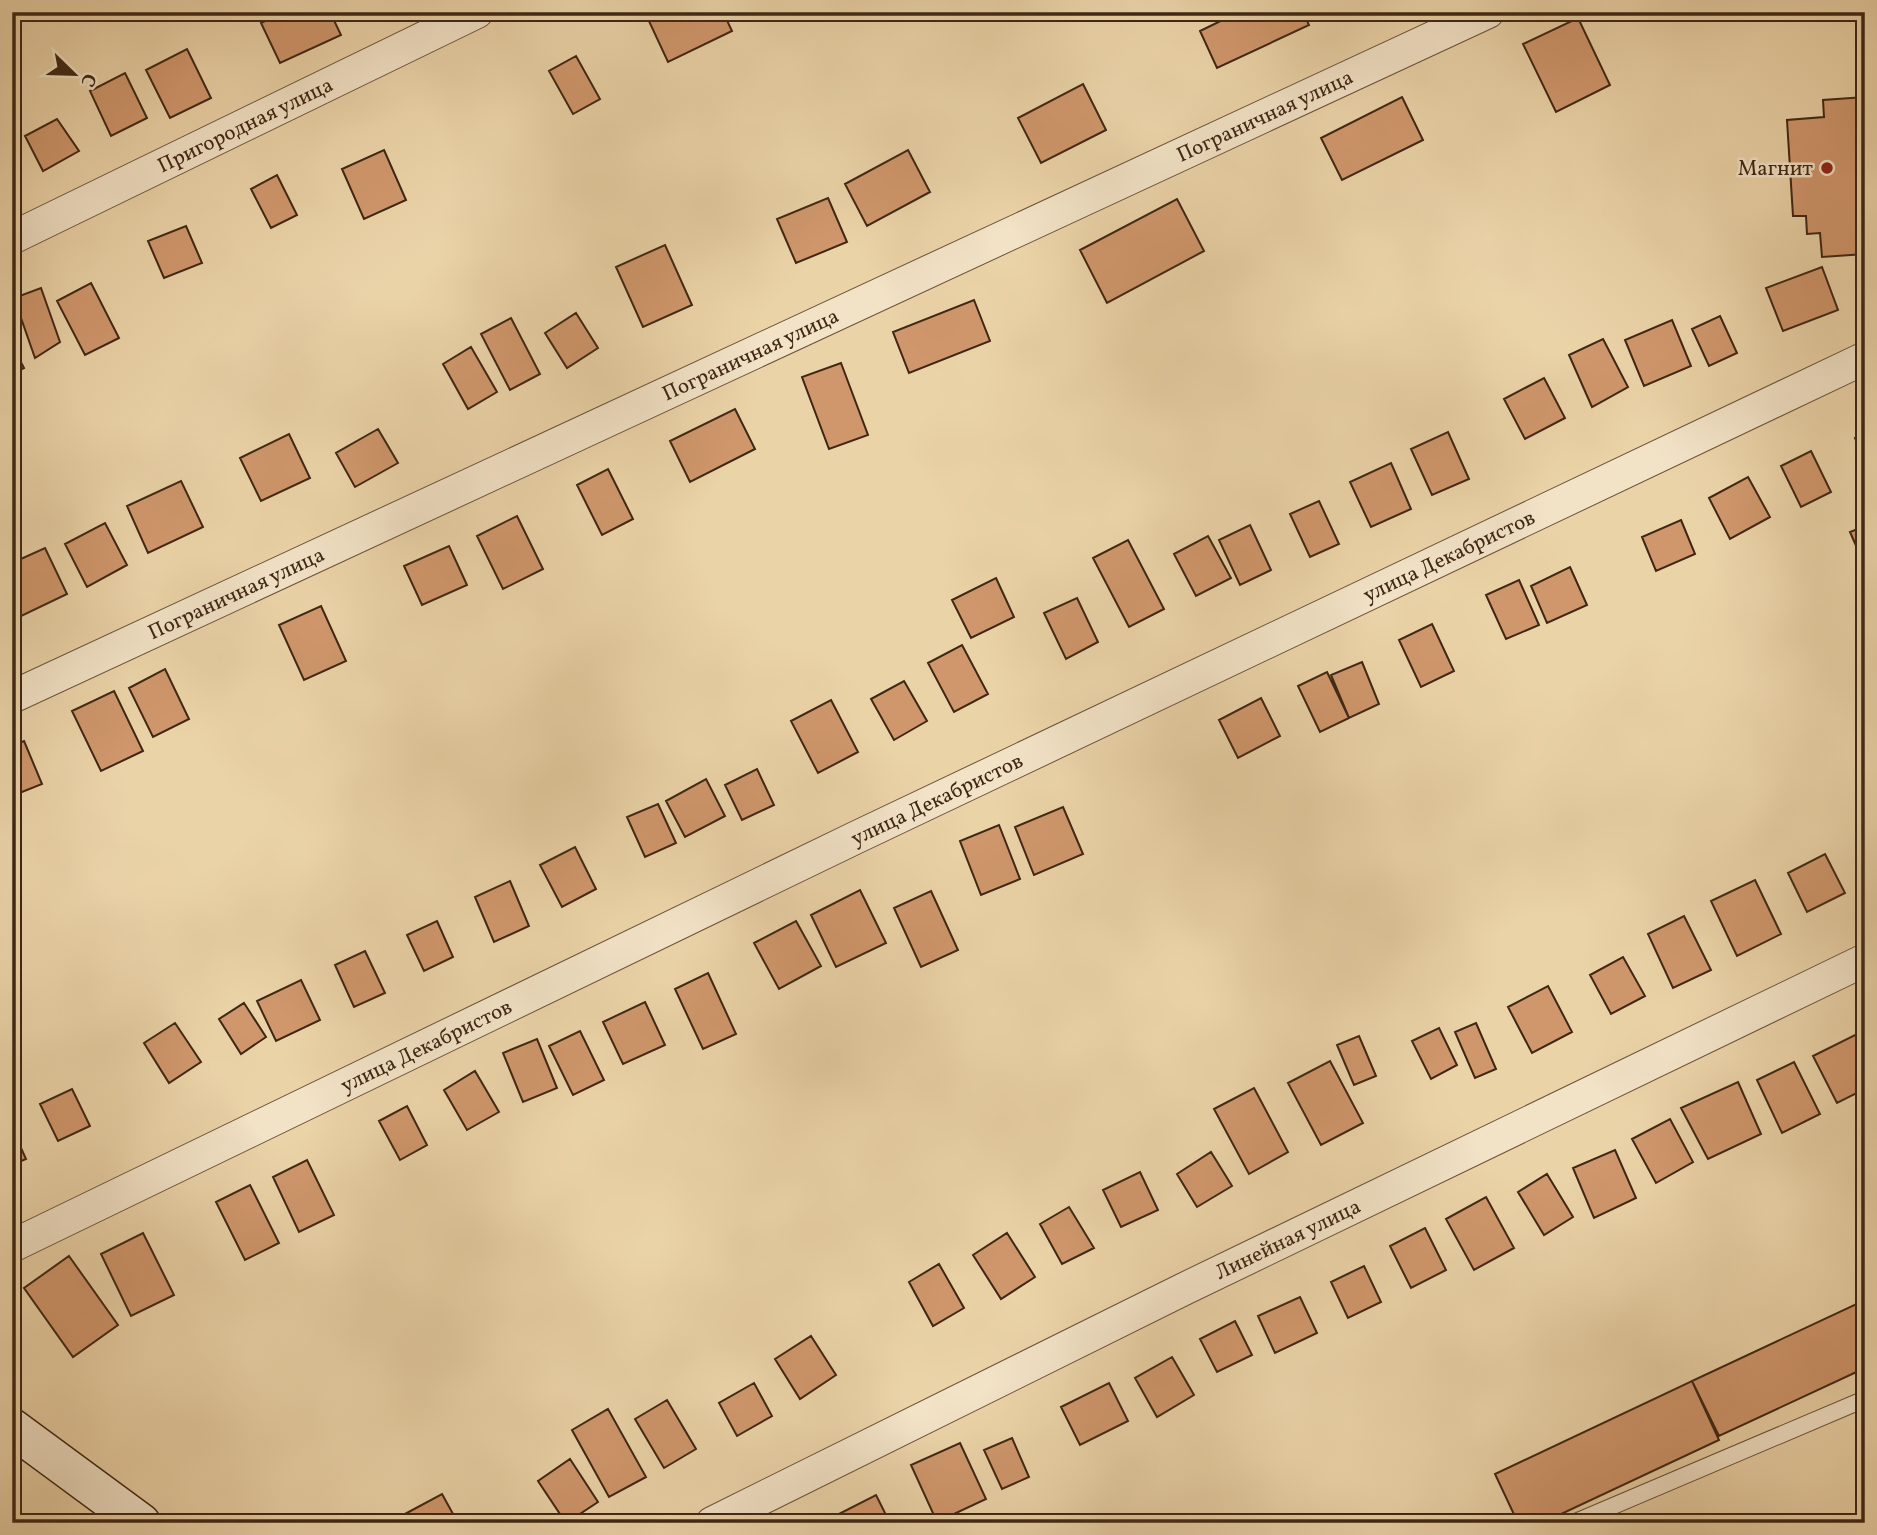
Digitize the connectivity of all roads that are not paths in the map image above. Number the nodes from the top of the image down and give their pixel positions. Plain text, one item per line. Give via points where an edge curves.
1 (477, 12) edge
2 (1488, 12) edge
3 (12, 238) edge
4 (1865, 358) edge
5 (12, 697) edge
6 (1865, 960) edge
7 (12, 1246) edge
8 (1865, 1399) edge
9 (12, 1428) edge
10 (141, 1523) edge
11 (712, 1523) edge
12 (1573, 1523) edge

1 - 3 street, Пригородная улица
2 - 5 street, Пограничная улица
4 - 7 street, улица Декабристов
6 - 11 street, Линейная улица
8 - 12 lane
9 - 10 street

